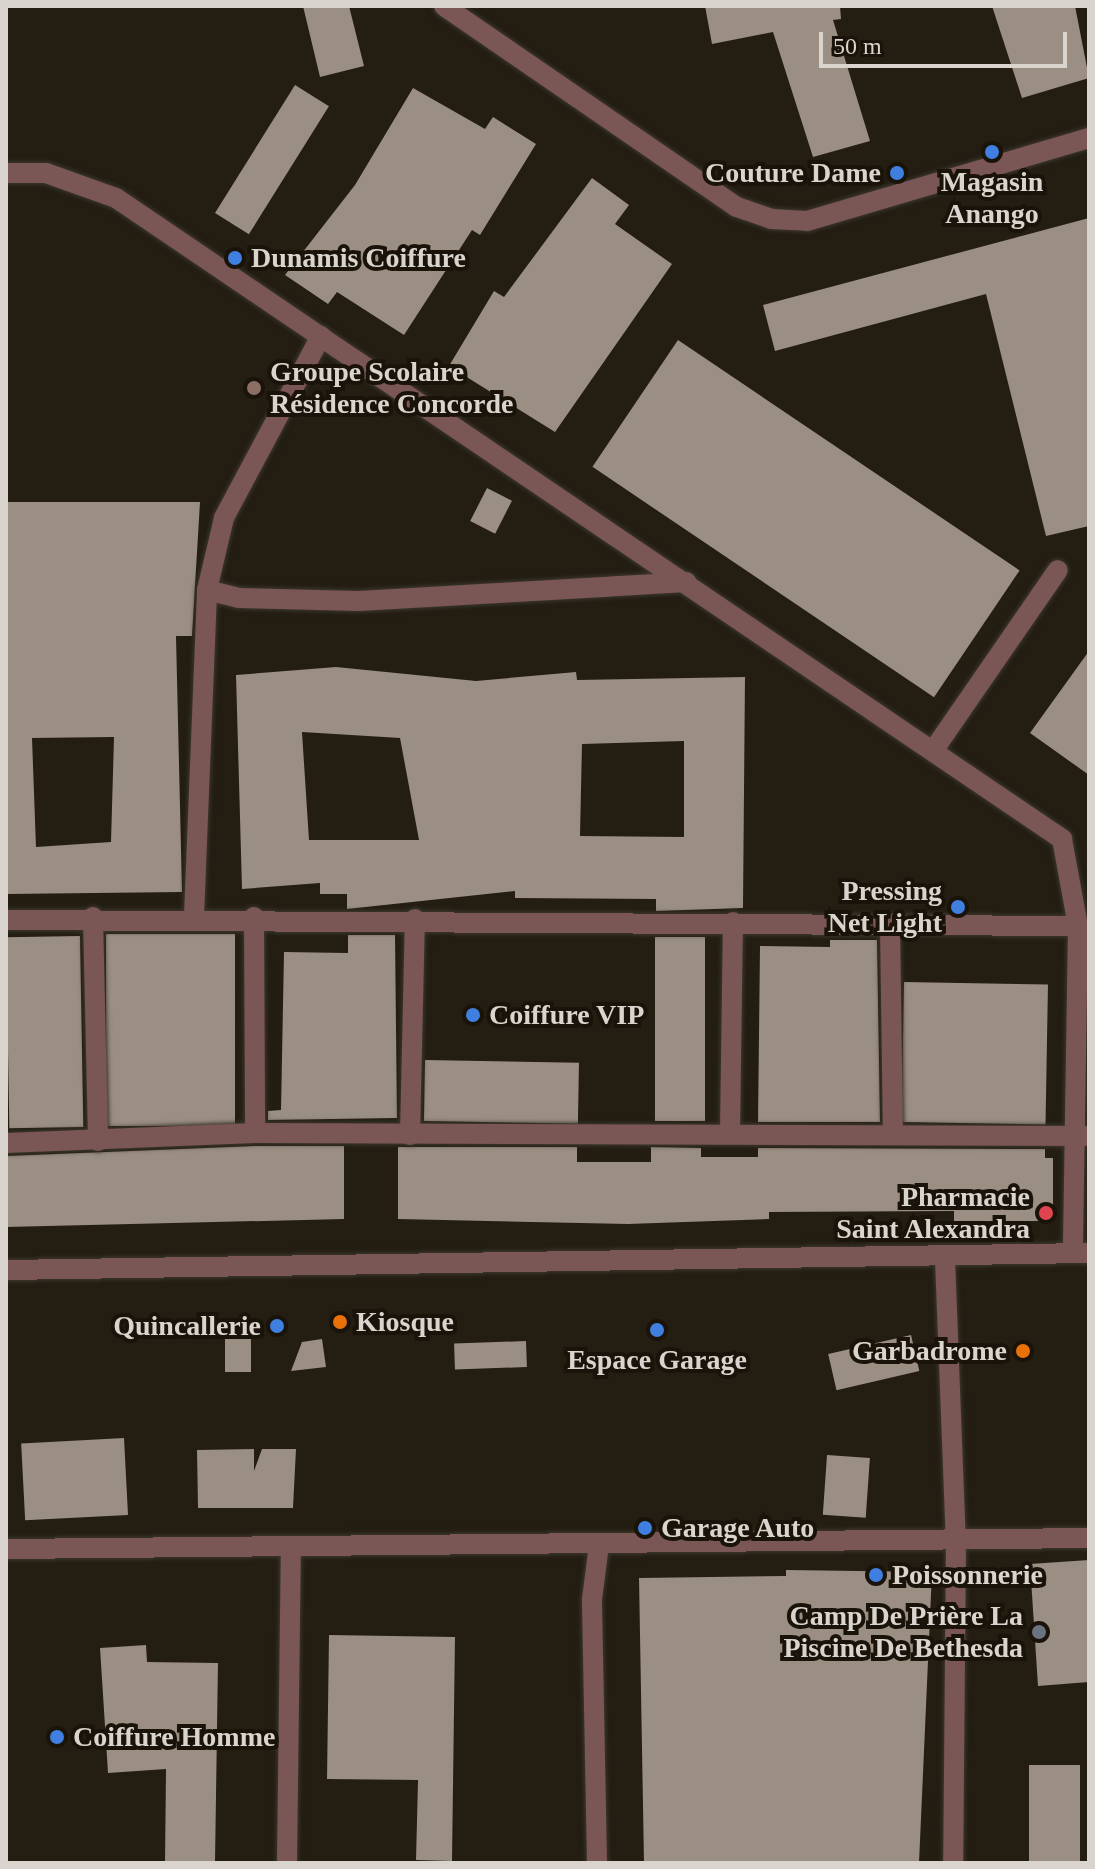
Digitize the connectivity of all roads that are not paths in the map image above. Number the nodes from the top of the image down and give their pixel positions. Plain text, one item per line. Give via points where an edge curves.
1 (444, 6) edge
2 (1089, 138) edge
3 (6, 173) edge
4 (321, 336) junction
5 (1058, 570) dead end
6 (686, 582) junction
7 (207, 590) junction
8 (935, 748) junction
9 (194, 916) junction
10 (93, 917) junction
11 (254, 917) junction
12 (415, 919) junction
13 (6, 920) edge
14 (733, 922) junction
15 (890, 924) junction
16 (1078, 926) junction
17 (255, 1133) junction
18 (730, 1133) junction
19 (893, 1133) junction
20 (410, 1135) junction
21 (1082, 1136) edge
22 (98, 1141) junction
23 (6, 1143) edge
24 (1081, 1252) edge
25 (945, 1259) junction
26 (6, 1270) edge
27 (1089, 1538) edge
28 (956, 1541) junction
29 (599, 1545) junction
30 (291, 1547) junction
31 (6, 1549) edge
32 (287, 1863) edge
33 (597, 1863) edge
34 (953, 1863) edge

1 - 2 street via 737,207 771,219 807,221
3 - 4 street via 46,173 116,198
4 - 6 street
4 - 7 street via 224,518
5 - 8 street
6 - 7 street via 359,601 239,598
6 - 8 street
7 - 9 street
8 - 16 street via 1062,839
9 - 10 street
9 - 11 street
10 - 13 street
10 - 22 street
11 - 12 street
11 - 17 street
12 - 14 street
12 - 20 street
14 - 15 street
14 - 18 street
15 - 16 street
15 - 19 street
16 - 21 street
17 - 20 street
17 - 22 street
18 - 19 street
18 - 20 street
19 - 21 street
21 - 24 street
22 - 23 street
24 - 25 street
25 - 26 street
25 - 28 street
27 - 28 street
28 - 29 street
28 - 34 street
29 - 30 street
29 - 33 street via 592,1599
30 - 31 street
30 - 32 street

